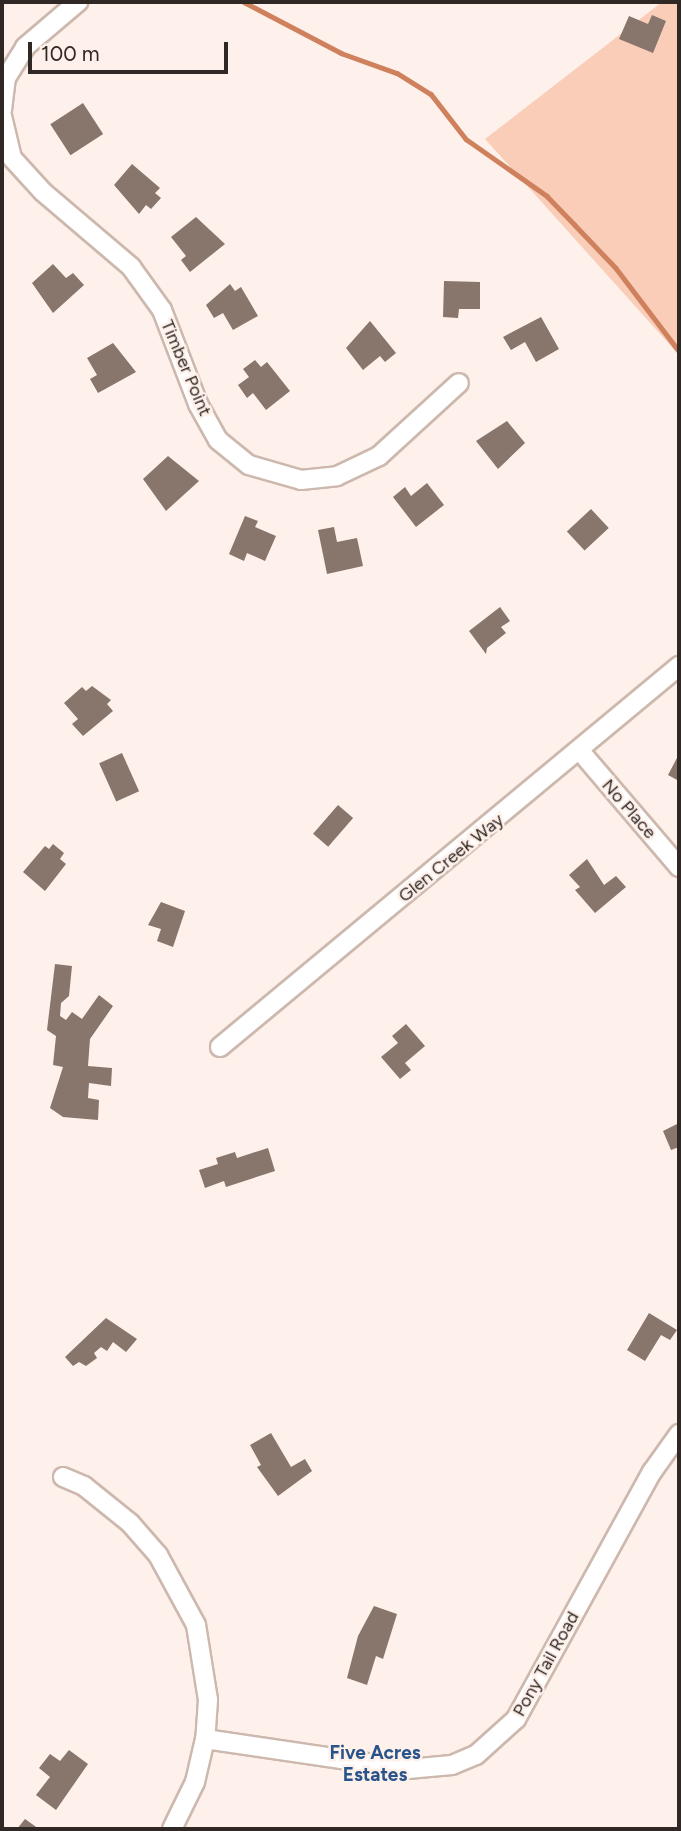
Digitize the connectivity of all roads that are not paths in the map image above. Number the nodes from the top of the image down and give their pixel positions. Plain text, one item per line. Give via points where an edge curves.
1 (78, 2) edge
2 (2, 110) edge
3 (2, 116) edge
4 (458, 383) dead end
5 (679, 666) edge
6 (580, 751) junction
7 (679, 867) edge
8 (220, 1047) dead end
9 (679, 1434) edge
10 (63, 1477) dead end
11 (205, 1739) junction
12 (172, 1829) edge

1 - 2 street via 25,47 6,78
3 - 4 street, Timber Point via 12,158 43,192 131,267 147,288 162,310 198,404 218,440 249,465 301,480 337,476 379,456
5 - 6 street, Glen Creek Way
6 - 7 street, No Place
6 - 8 street, Glen Creek Way
9 - 11 street, Pony Tail Road via 652,1472 516,1719 476,1755 452,1765 408,1769
10 - 11 street via 85,1486 130,1523 179,1586 205,1662
11 - 12 street via 195,1782

